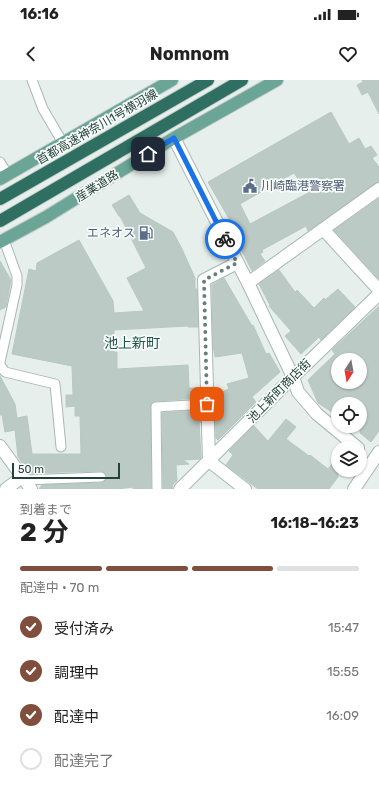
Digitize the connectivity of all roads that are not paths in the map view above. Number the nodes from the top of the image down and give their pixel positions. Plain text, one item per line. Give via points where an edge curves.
1 (32, 80) edge
2 (172, 80) edge
3 (208, 80) edge
4 (242, 80) edge
5 (277, 80) edge
6 (174, 138) junction
7 (63, 143) junction
8 (0, 162) edge
9 (4, 177) edge
10 (379, 189) edge
11 (0, 199) edge
12 (0, 221) edge
13 (323, 229) junction
14 (2, 241) edge
15 (237, 263) junction
16 (248, 283) junction
17 (379, 290) edge
18 (379, 294) edge
19 (0, 362) edge
20 (0, 365) edge
21 (293, 377) junction
22 (207, 404) junction
23 (349, 441) edge
24 (0, 446) edge
25 (61, 446) dead end
26 (367, 453) edge
27 (377, 459) edge
28 (209, 461) junction
29 (101, 477) dead end
30 (26, 482) edge
31 (6, 489) edge
32 (157, 489) edge
33 (180, 489) edge
34 (246, 489) edge
35 (354, 489) edge

1 - 7 lane via 44,109
2 - 7 main road
3 - 11 highway, 首都高速神奈川1号横羽線
4 - 12 highway
5 - 6 main road, 産業道路
6 - 14 main road, 産業道路 via 46,217
6 - 15 street
7 - 9 main road
8 - 9 lane
10 - 13 street
13 - 16 street
13 - 17 street
14 - 19 lane via 17,276 17,285
15 - 16 street
15 - 22 street via 204,280
16 - 21 street
18 - 21 street, 池上新町商店街
20 - 25 lane via 5,372 56,384
21 - 23 street via 298,392 317,414
21 - 28 street, 池上新町商店街
22 - 28 street
22 - 32 lane via 156,407
24 - 30 street
26 - 27 street
27 - 35 street
28 - 33 street, 池上新町商店街
28 - 34 street
29 - 30 lane
30 - 31 street

